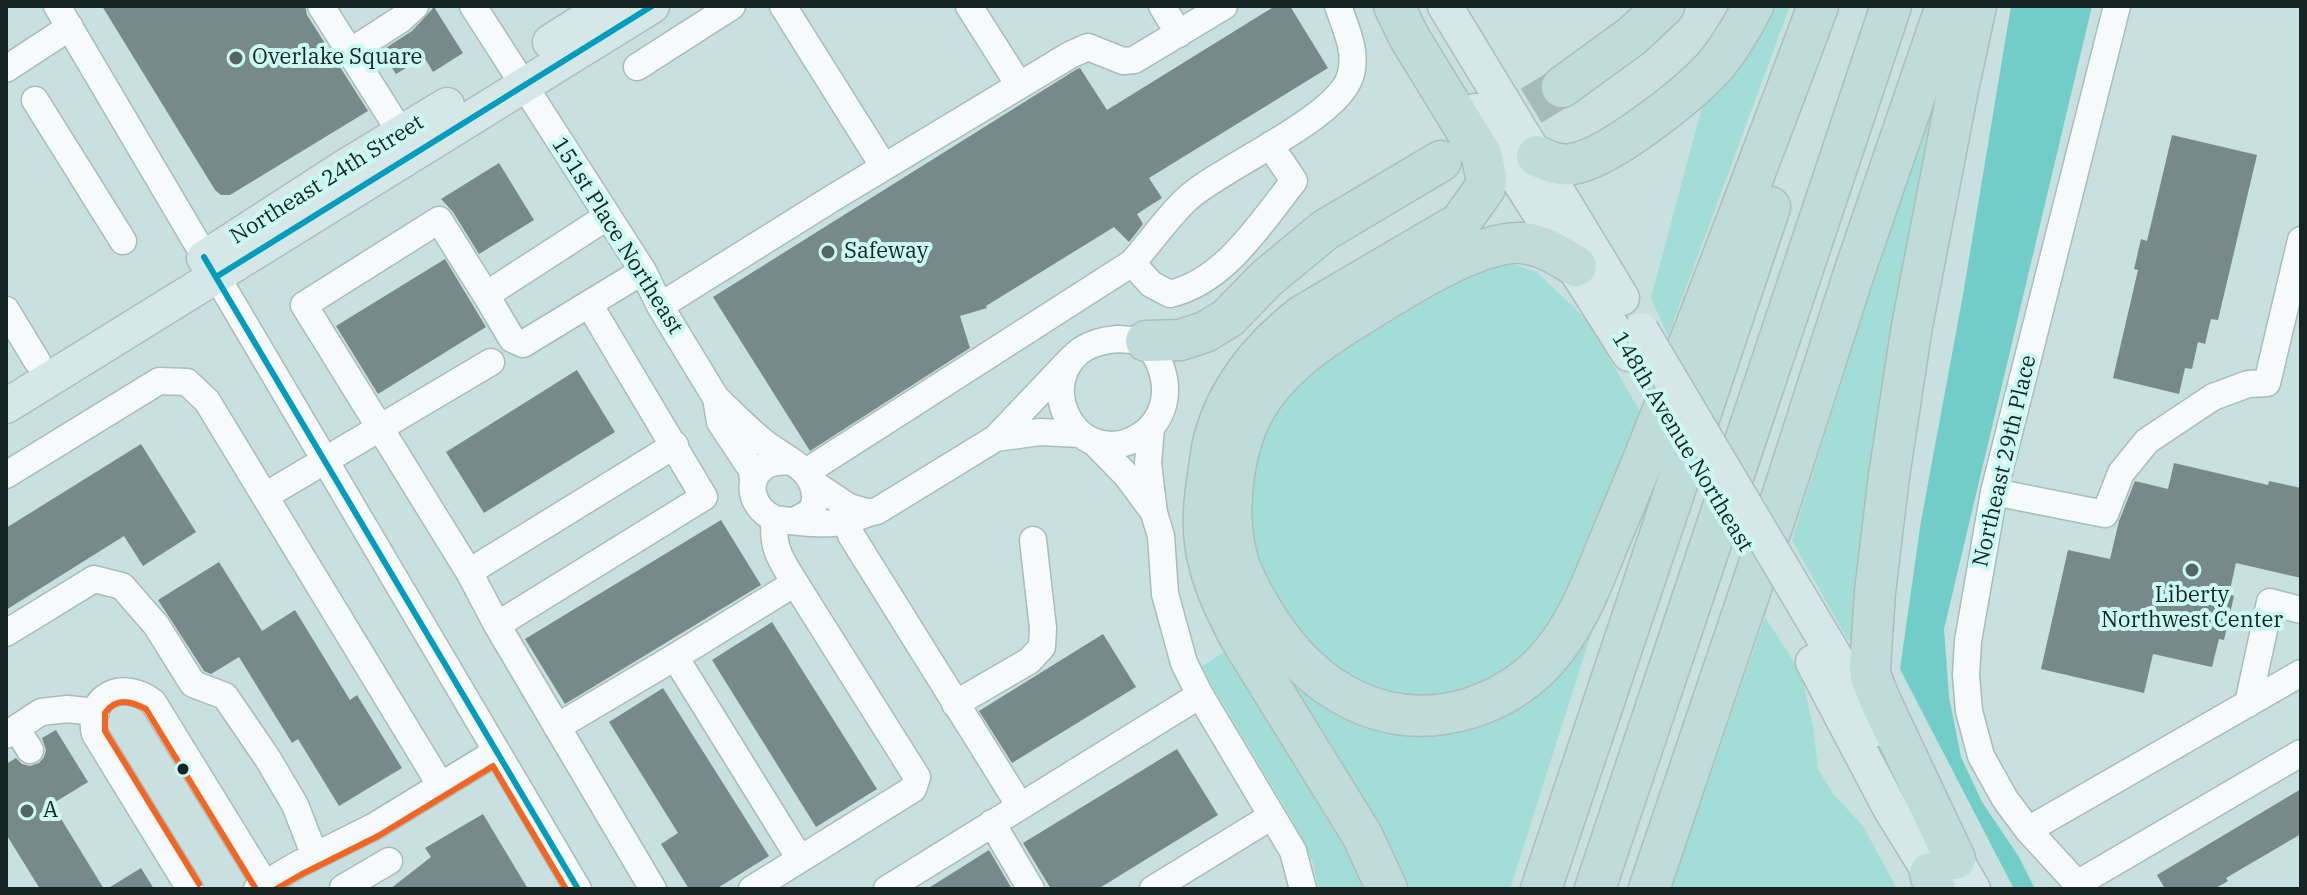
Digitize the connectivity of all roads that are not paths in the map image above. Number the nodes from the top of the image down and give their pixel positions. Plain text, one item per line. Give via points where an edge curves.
1 (321, 6) edge
2 (415, 6) edge
3 (473, 6) edge
4 (607, 6) edge
5 (652, 6) edge
6 (732, 6) edge
7 (783, 6) edge
8 (969, 6) edge
9 (1162, 6) edge
10 (1224, 6) edge
11 (1338, 6) edge
12 (1394, 6) edge
13 (1408, 6) edge
14 (1445, 6) edge
15 (1664, 6) edge
16 (1753, 6) edge
17 (1818, 6) edge
18 (1837, 6) edge
19 (1891, 6) edge
20 (1946, 6) edge
21 (1976, 6) edge
22 (2117, 6) edge
23 (63, 17) edge
24 (1179, 34) junction
25 (350, 52) junction
26 (637, 67) dead end
27 (6, 69) edge
28 (518, 76) junction
29 (1019, 85) junction
30 (1562, 87) tunnel mouth
31 (35, 100) dead end
32 (401, 133) junction
33 (1270, 145) junction
34 (1537, 156) junction
35 (1441, 161) tunnel mouth
36 (884, 167) junction
37 (608, 216) junction
38 (2301, 240) edge
39 (123, 241) dead end
40 (1132, 263) junction
41 (1576, 266) junction
42 (210, 267) junction
43 (643, 271) junction
44 (486, 295) junction
45 (589, 304) junction
46 (660, 306) junction
47 (9, 322) edge
48 (2289, 336) edge
49 (1146, 341) junction
50 (1635, 342) junction
51 (1072, 358) junction
52 (37, 361) junction
53 (491, 362) dead end
54 (6, 380) edge
55 (6, 393) edge
56 (716, 398) junction
57 (6, 406) edge
58 (1151, 428) junction
59 (381, 429) junction
60 (1087, 437) junction
61 (996, 438) junction
62 (675, 445) junction
63 (324, 460) junction
64 (803, 472) junction
65 (6, 475) edge
66 (753, 482) junction
67 (1994, 492) junction
68 (265, 496) junction
69 (1154, 513) junction
70 (857, 517) junction
71 (784, 520) junction
72 (1033, 540) dead end
73 (469, 572) junction
74 (795, 583) junction
75 (2301, 610) edge
76 (497, 625) junction
77 (6, 633) edge
78 (675, 657) junction
79 (2301, 673) edge
80 (1200, 695) junction
81 (955, 704) junction
82 (2248, 704) junction
83 (96, 712) junction
84 (557, 727) junction
85 (18, 738) edge
86 (496, 752) junction
87 (2301, 753) edge
88 (441, 786) junction
89 (1020, 806) junction
90 (1272, 816) junction
91 (992, 823) junction
92 (2028, 830) junction
93 (315, 856) junction
94 (800, 859) junction
95 (389, 861) dead end
96 (1947, 880) edge
97 (2080, 886) edge
98 (261, 887) edge
99 (190, 889) edge
100 (343, 889) edge
101 (578, 889) edge
102 (653, 889) edge
103 (752, 889) edge
104 (887, 889) edge
105 (1031, 889) edge
106 (1153, 889) edge
107 (1303, 889) edge
108 (1387, 889) edge
109 (1541, 889) edge
110 (1595, 889) edge
111 (1649, 889) edge

1 - 25 street
2 - 25 street
3 - 28 street, 151st Place Northeast
4 - 28 main road, Northeast 24th Street
5 - 28 main road, Northeast 24th Street
6 - 26 street
7 - 36 street
8 - 29 street
9 - 24 street
10 - 24 street
11 - 33 street via 1354,56 1350,80 1328,108
12 - 108 highway via 1482,156 1485,188 1460,223 1314,308 1258,356 1232,396 1214,439 1203,519 1210,569 1224,606 1362,835
13 - 41 main road, 148th Avenue Northeast
14 - 34 main road, 148th Avenue Northeast
15 - 30 highway
16 - 34 highway via 1712,68 1657,117 1598,155 1573,164
17 - 41 highway via 1639,471 1588,592 1559,644 1510,690 1458,712 1404,715 1333,690 1287,647 1258,605 1238,561 1233,535 1236,464 1249,422 1285,371 1312,348 1443,268 1511,243 1546,249
18 - 109 highway
19 - 110 highway
20 - 111 highway
21 - 96 highway via 1905,370 1870,667
22 - 67 street, Northeast 29th Place
23 - 27 street
23 - 42 street
24 - 29 street via 1134,60 1088,47
25 - 32 street
28 - 32 main road, Northeast 24th Street
28 - 37 street, 151st Place Northeast
28 - 42 main road, Northeast 24th Street
29 - 36 street
31 - 39 street
32 - 42 main road, Northeast 24th Street
33 - 40 street via 1189,197
33 - 40 street via 1294,181 1217,270 1188,290 1170,294 1151,284
34 - 50 main road, 148th Avenue Northeast
35 - 49 highway via 1325,230 1228,318 1180,340
36 - 46 street
37 - 43 street, 151st Place Northeast
37 - 44 street
38 - 48 street
40 - 64 street
41 - 50 main road, 148th Avenue Northeast
42 - 52 main road, Northeast 24th Street
42 - 57 main road, Northeast 24th Street
42 - 63 street
43 - 45 street
43 - 46 street, 151st Place Northeast
44 - 45 street via 512,339 523,344
44 - 59 street via 439,220 304,305
45 - 62 street
46 - 56 street, 151st Place Northeast
47 - 52 street
48 - 67 street via 2267,383 2213,397 2147,441 2121,473 2105,514
49 - 51 street via 1101,340
49 - 58 street via 1166,398
50 - 96 main road, 148th Avenue Northeast, bridge via 1785,592
51 - 60 street via 1060,390 1062,406
51 - 61 street
52 - 54 main road, Northeast 24th Street
52 - 55 main road
53 - 59 street
56 - 64 street, 151st Place Northeast
56 - 66 street, 151st Place Northeast via 720,422 752,470
58 - 60 street via 1124,443
58 - 69 street via 1148,463
59 - 63 street
59 - 73 street
60 - 61 street via 1040,432
60 - 69 street via 1127,476
61 - 70 street via 877,511
62 - 73 street
62 - 76 street via 704,497
63 - 68 street
63 - 86 street
64 - 66 street via 772,463
64 - 70 street, 151st Place Northeast
64 - 71 street via 815,493 813,508
65 - 68 street via 159,381 187,382 207,401
66 - 71 street via 760,511
67 - 92 street, Northeast 29th Place via 1968,641 1969,711 1981,756
68 - 88 street
69 - 80 street via 1165,594 1184,663
70 - 71 street
70 - 81 street via 851,535
71 - 74 street via 773,530 776,551
72 - 81 street via 1042,647 1029,661
73 - 76 street
74 - 78 street
74 - 94 street via 917,777 913,789
75 - 82 street via 2270,602
76 - 84 street
77 - 93 street via 94,579 122,586 156,625 193,684 225,696 295,805
78 - 84 street
78 - 94 street
79 - 82 street
80 - 89 street
80 - 90 street
81 - 89 street
82 - 92 street
83 - 85 street via 41,712
83 - 98 street via 113,692 140,692 153,702
83 - 99 street via 95,734
84 - 102 street
86 - 88 street
86 - 101 street
87 - 97 street
88 - 93 street
89 - 91 street
90 - 106 street
90 - 107 street via 1293,851
91 - 104 street
91 - 105 street
92 - 97 street, Northeast 29th Place
93 - 98 street
94 - 103 street
95 - 100 street

